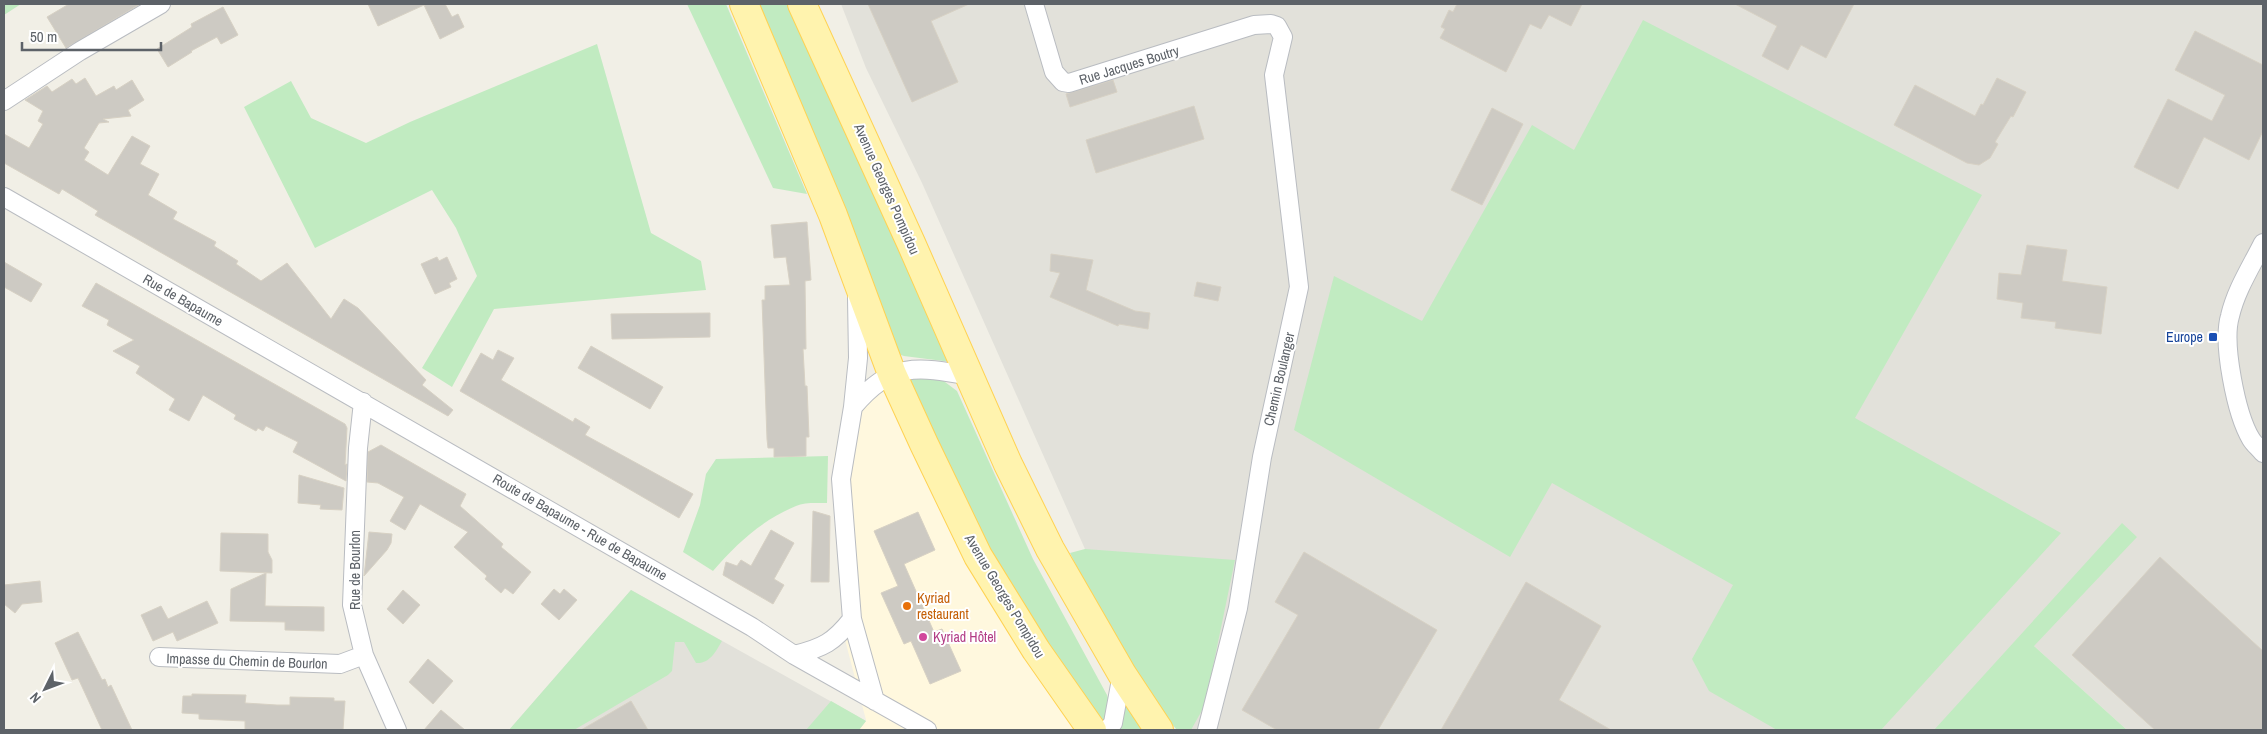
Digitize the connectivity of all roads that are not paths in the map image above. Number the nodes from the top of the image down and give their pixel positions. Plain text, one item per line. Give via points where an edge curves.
1 (161, 4) edge
2 (744, 4) edge
3 (802, 4) edge
4 (1034, 4) edge
5 (1276, 26) joint
6 (4, 101) edge
7 (4, 198) edge
8 (2263, 243) edge
9 (856, 280) junction
10 (892, 374) junction
11 (970, 376) junction
12 (363, 402) junction
13 (853, 407) junction
14 (2263, 453) edge
15 (852, 619) junction
16 (794, 655) junction
17 (364, 656) junction
18 (159, 658) dead end
19 (1122, 674) junction
20 (875, 701) junction
21 (397, 730) edge
22 (927, 730) edge
23 (1092, 730) edge
24 (1107, 730) edge
25 (1159, 730) edge
26 (1207, 730) edge

1 - 6 street via 80,51
2 - 9 main road, Avenue Georges Pompidou via 834,215
3 - 11 main road, Avenue Georges Pompidou
4 - 5 street, Rue Jacques Boutry via 1054,72 1063,82 1070,83 1254,25
5 - 26 street, Chemin Boulanger via 1283,37 1274,74 1299,287 1262,457 1238,608
7 - 12 street, Rue de Bapaume
8 - 14 street via 2233,306 2227,337 2241,413 2251,440
9 - 10 main road, Avenue Georges Pompidou
9 - 13 street via 858,358
10 - 11 street via 916,368
10 - 13 street via 866,392
10 - 23 main road, Avenue Georges Pompidou via 978,556 1036,650
11 - 19 main road, Avenue Georges Pompidou via 1050,549
12 - 16 street, Route de Bapaume - Rue de Bapaume via 752,626
12 - 17 street, Rue de Bourlon via 358,448 352,605
13 - 15 street via 841,479
15 - 16 street via 832,642
15 - 20 street
16 - 20 street, Route de Bapaume - Rue de Bapaume
17 - 18 street, Impasse du Chemin de Bourlon via 340,664
17 - 21 street, Rue de Bourlon
19 - 24 street via 1114,723
19 - 25 main road, Avenue Georges Pompidou
20 - 22 street, Route de Bapaume - Rue de Bapaume

